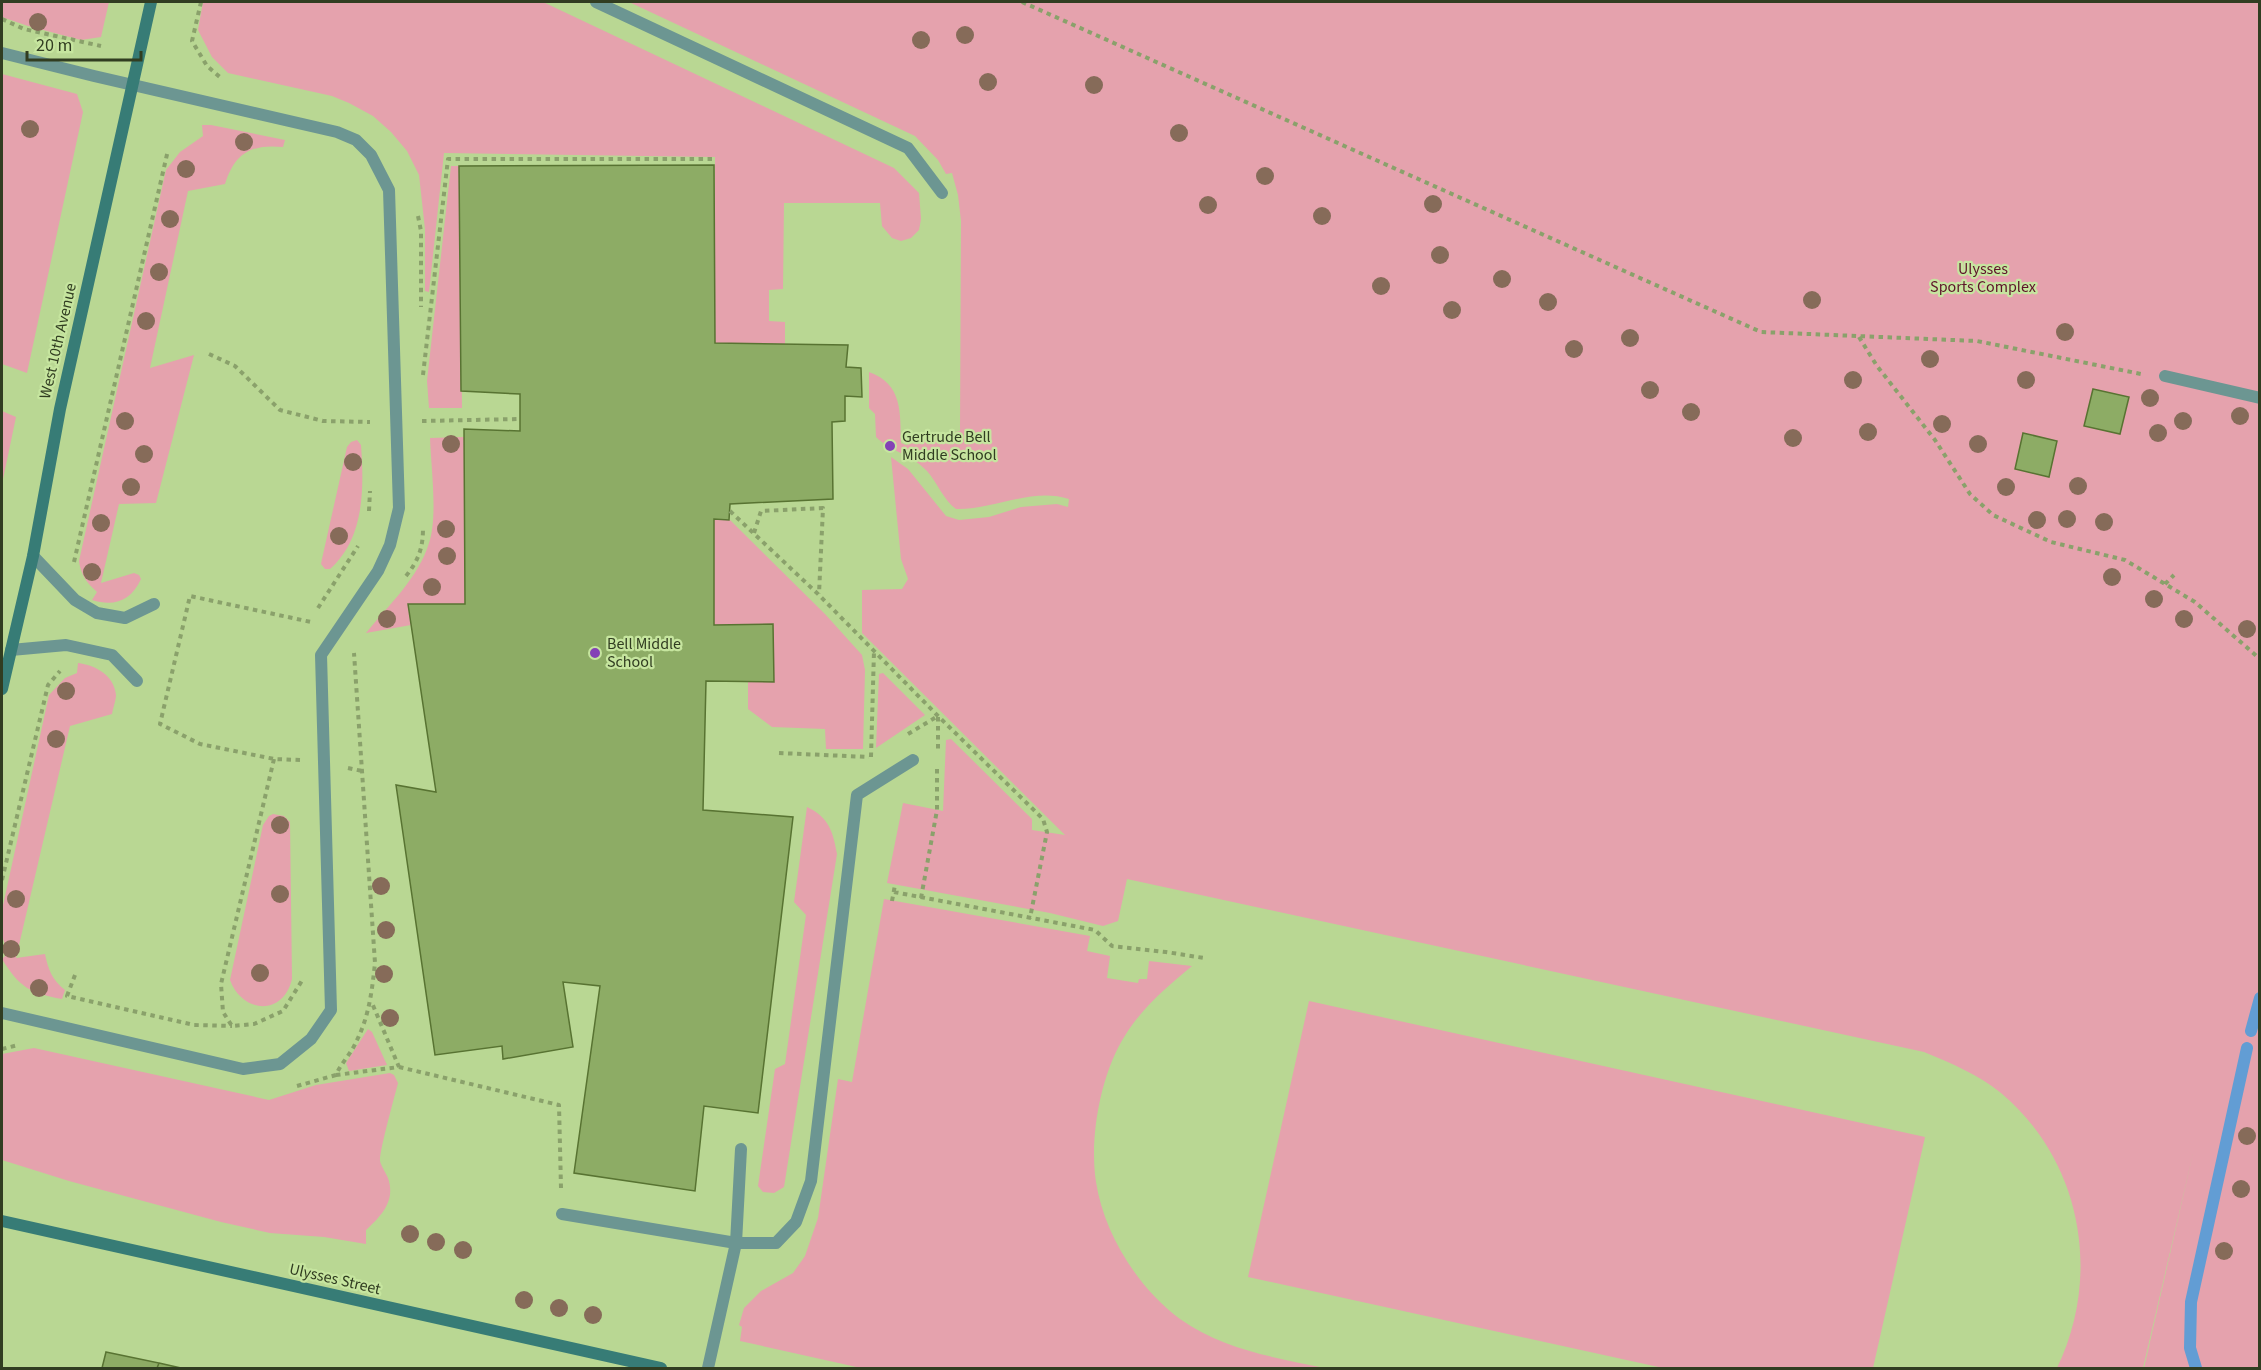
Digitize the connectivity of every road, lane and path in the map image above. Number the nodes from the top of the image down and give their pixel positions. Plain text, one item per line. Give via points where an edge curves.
1 (151, 2) edge
2 (201, 2) edge
3 (596, 2) edge
4 (1022, 2) edge
5 (2, 20) edge
6 (192, 41) dead end
7 (101, 46) dead end
8 (2, 53) edge
9 (133, 84) junction
10 (168, 150) dead end
11 (712, 159) dead end
12 (942, 193) dead end
13 (1858, 336) junction
14 (209, 354) dead end
15 (2146, 375) dead end
16 (2165, 376) dead end
17 (423, 379) dead end
18 (2259, 398) edge
19 (520, 418) dead end
20 (396, 421) junction
21 (730, 511) dead end
22 (754, 533) junction
23 (33, 556) junction
24 (77, 571) dead end
25 (2174, 575) dead end
26 (2165, 584) junction
27 (819, 595) junction
28 (154, 604) dead end
29 (334, 636) junction
30 (11, 650) junction
31 (874, 650) junction
32 (2259, 659) edge
33 (62, 668) dead end
34 (137, 681) dead end
35 (2, 688) edge
36 (913, 760) dead end
37 (325, 764) junction
38 (362, 771) junction
39 (869, 788) junction
40 (937, 810) dead end
41 (2, 880) edge
42 (895, 885) dead end
43 (894, 892) junction
44 (921, 898) junction
45 (892, 901) dead end
46 (1030, 918) junction
47 (1204, 958) dead end
48 (75, 975) dead end
49 (371, 1002) junction
50 (2, 1013) edge
51 (232, 1026) dead end
52 (25, 1044) dead end
53 (2, 1049) edge
54 (399, 1067) junction
55 (336, 1075) junction
56 (293, 1087) dead end
57 (741, 1149) dead end
58 (562, 1214) joint
59 (2, 1221) edge
60 (736, 1243) junction
61 (661, 1368) edge
62 (708, 1368) edge

1 - 9 street, West 10th Avenue
2 - 6 path
3 - 12 lane via 908,148
4 - 13 path via 1761,332
5 - 7 path via 24,29
8 - 9 lane
9 - 20 lane via 337,132 356,140 371,155 389,190
9 - 23 street, West 10th Avenue via 60,409
10 - 24 path via 73,560
11 - 17 path via 448,159
13 - 15 path via 1977,341
13 - 26 path via 1970,494 1993,515 2050,542 2125,560
14 - 20 path via 235,366 280,410 323,421
16 - 18 lane
19 - 20 path
20 - 29 lane via 399,508 390,544 378,571
21 - 22 path
22 - 27 path
22 - 27 path via 761,511 823,508
23 - 28 lane via 75,600 97,613 124,618
23 - 30 street, West 10th Avenue
25 - 26 path
26 - 32 path via 2195,602
27 - 31 path
29 - 37 lane via 321,655
29 - 37 path via 310,621 190,596 160,724 200,744 273,759
29 - 38 path via 354,646
30 - 34 lane via 66,645 112,655
30 - 35 street, West 10th Avenue
31 - 39 path
31 - 46 path via 1043,819 1047,832
33 - 41 path via 48,685
36 - 39 lane
37 - 38 path
37 - 50 lane via 331,1010 311,1039 280,1064 243,1069
38 - 49 path via 375,963
39 - 60 lane via 857,795 811,1181 796,1222 776,1243
40 - 44 path
42 - 43 path
43 - 44 path
43 - 45 path
44 - 46 path
46 - 47 path via 1095,930 1112,946
48 - 51 path via 66,996 194,1025
49 - 54 path
49 - 55 path via 356,1043
52 - 53 path
54 - 55 path
54 - 58 path via 559,1105
55 - 56 path
57 - 60 lane
58 - 60 lane
59 - 61 street, Ulysses Street
60 - 62 lane

